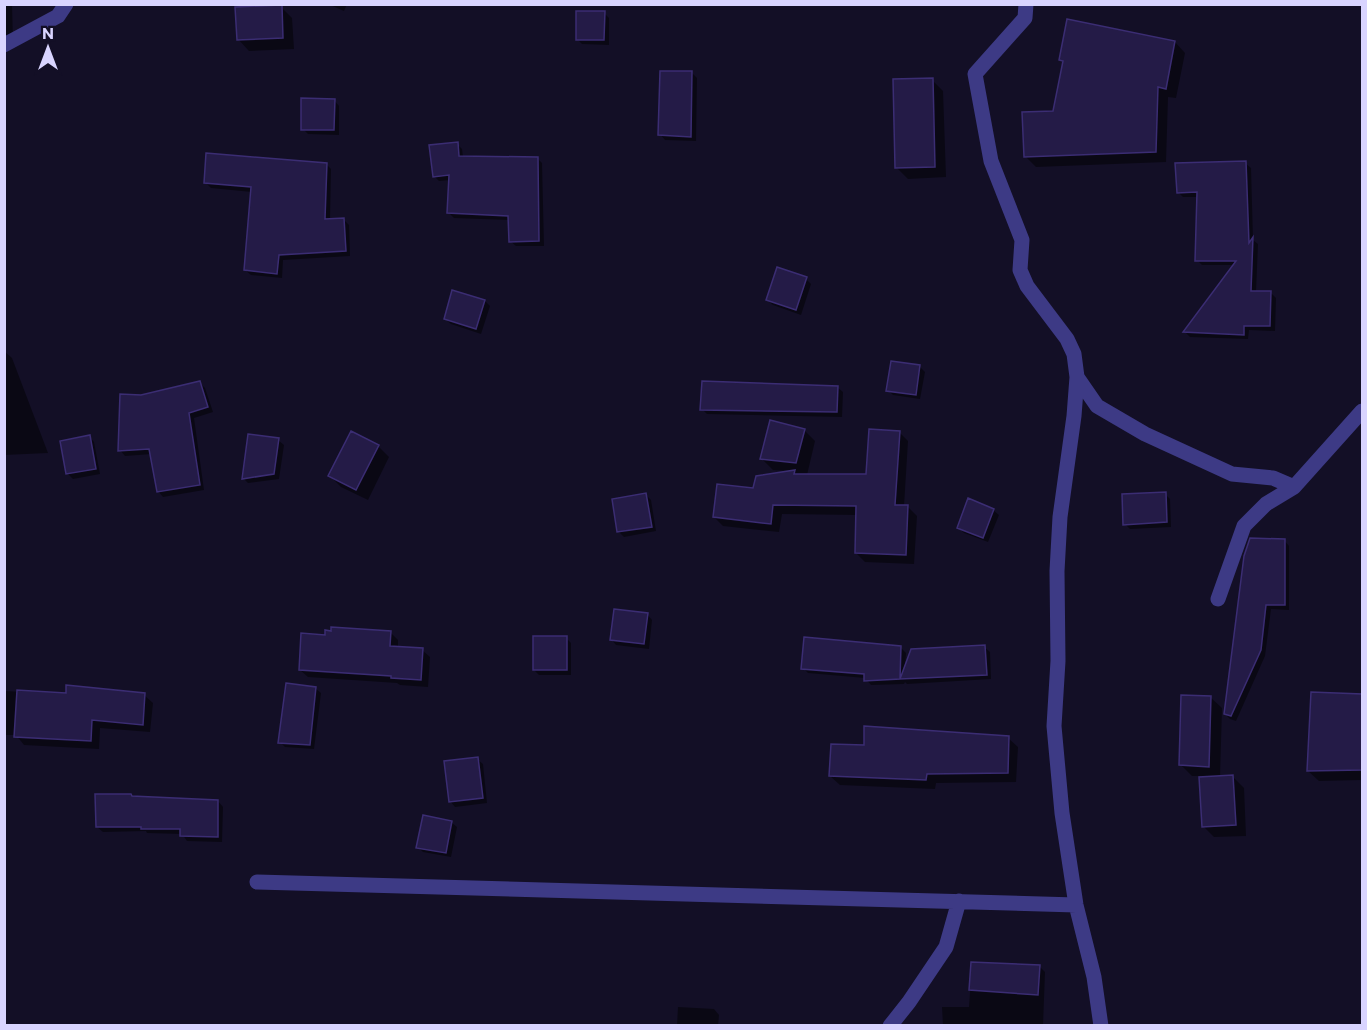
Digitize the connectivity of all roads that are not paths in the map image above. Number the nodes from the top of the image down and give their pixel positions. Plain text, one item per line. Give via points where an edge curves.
1 (66, 4) edge
2 (1026, 4) edge
3 (4, 45) edge
4 (1077, 377) junction
5 (1362, 411) edge
6 (1294, 487) junction
7 (1218, 599) dead end
8 (257, 882) dead end
9 (958, 901) junction
10 (1076, 905) junction
11 (890, 1026) edge
12 (1101, 1026) edge

1 - 3 street via 58,16
2 - 4 street via 1025,18 975,74 991,161 1022,240 1020,270 1027,286 1067,339
4 - 6 street via 1097,406 1154,439 1232,474 1272,477
4 - 10 street via 1060,517 1054,726
5 - 6 street
6 - 7 street via 1266,504 1244,526
8 - 9 street
9 - 10 street
9 - 11 street via 946,947
10 - 12 street via 1094,977

